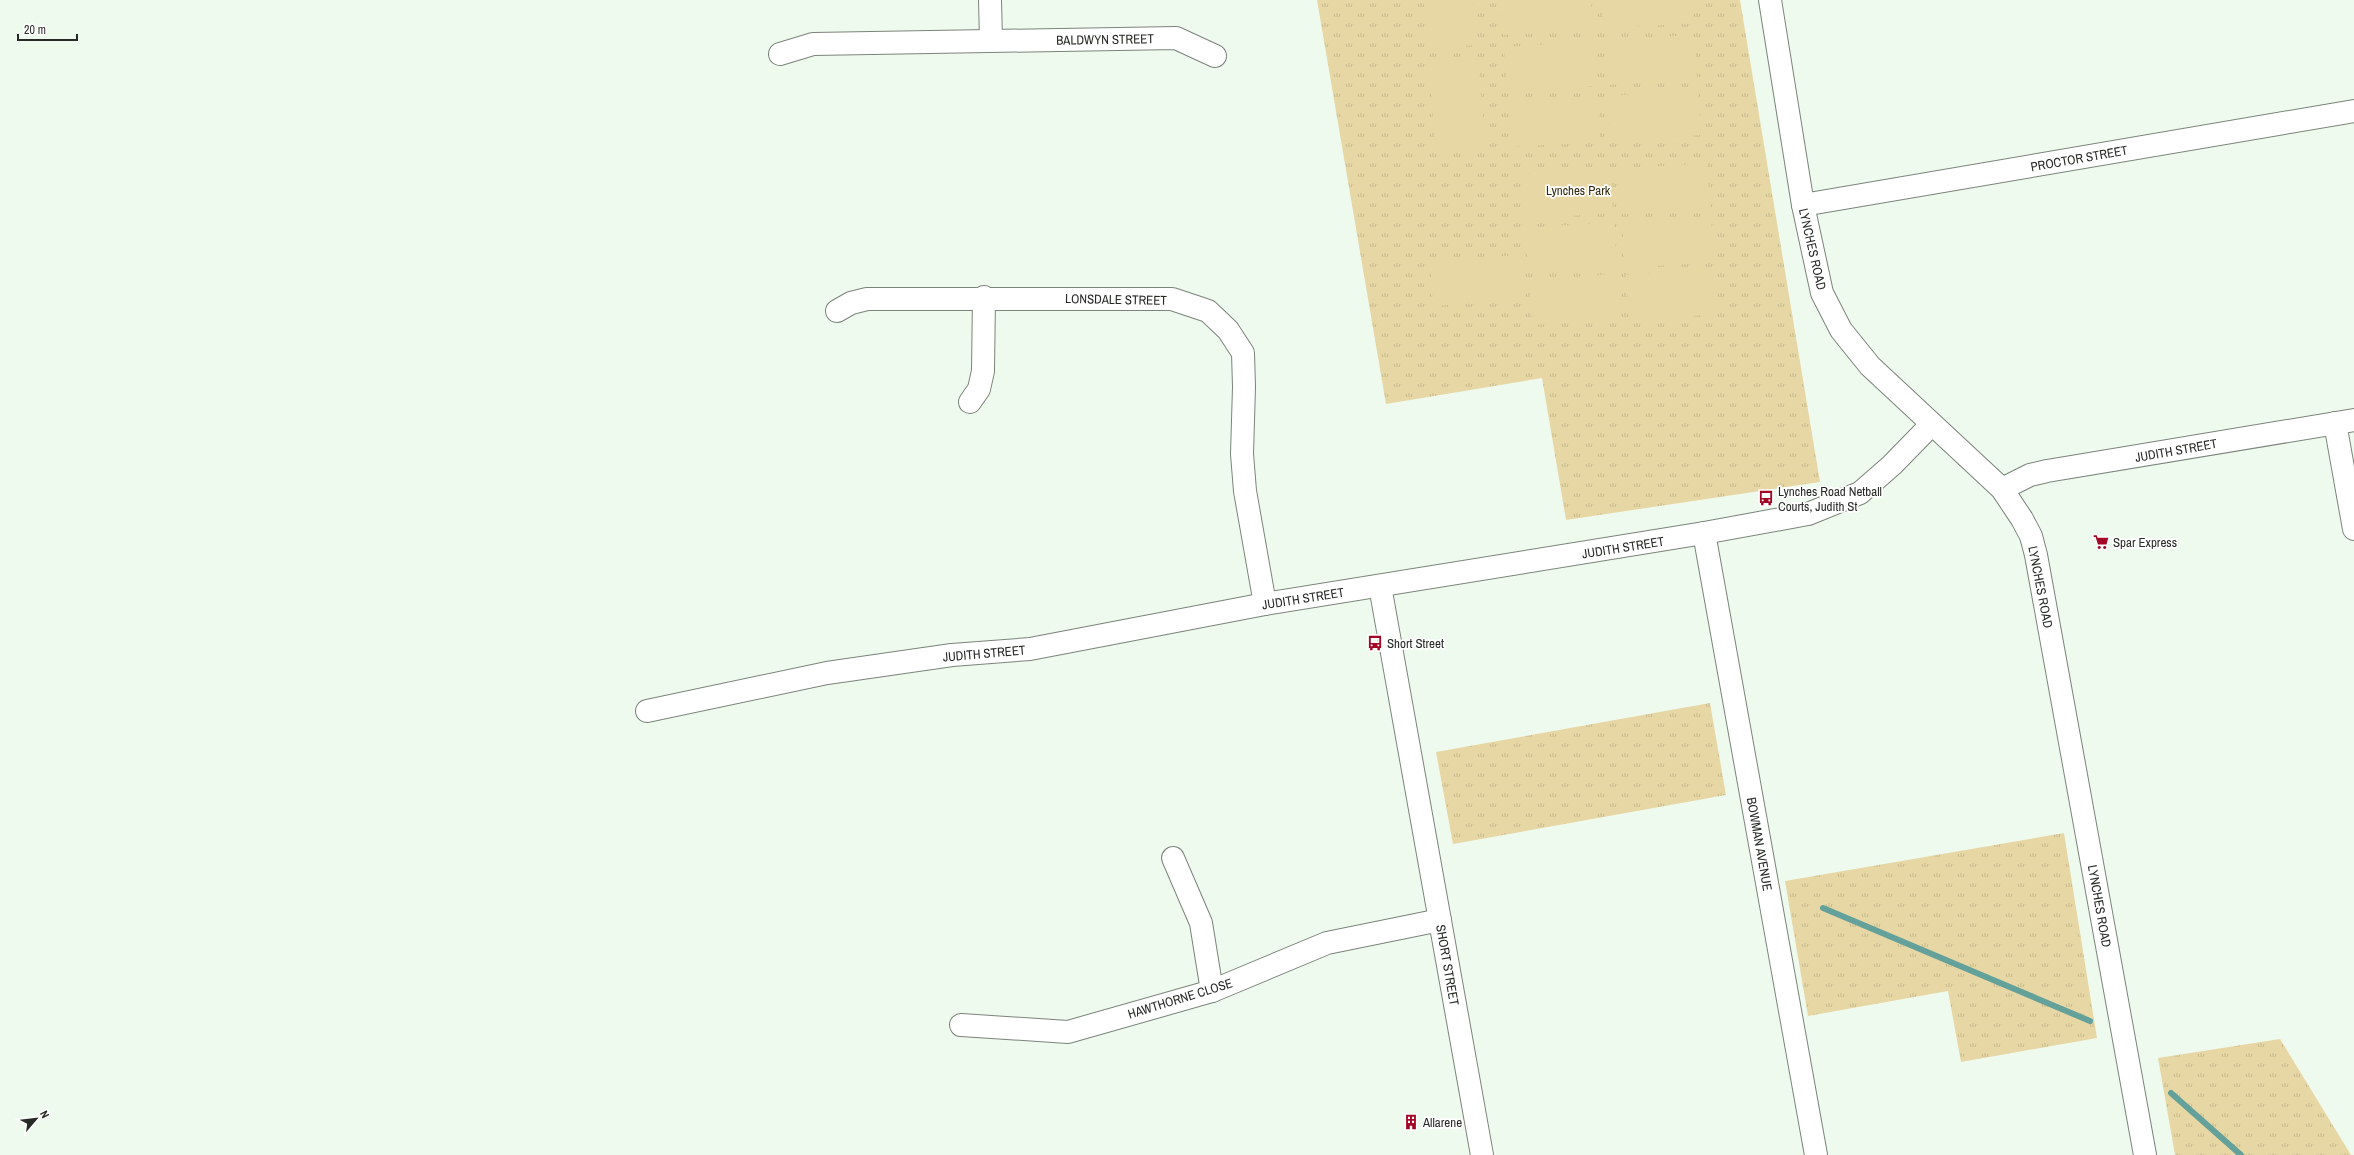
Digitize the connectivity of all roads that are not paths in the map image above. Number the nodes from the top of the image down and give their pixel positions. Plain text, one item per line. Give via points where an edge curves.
1 (990, 0) edge
2 (1770, 0) edge
3 (991, 40) junction
4 (780, 54) dead end
5 (1215, 56) dead end
6 (2354, 110) edge
7 (1803, 205) junction
8 (984, 298) junction
9 (837, 311) dead end
10 (970, 402) dead end
11 (2344, 422) edge
12 (1931, 425) junction
13 (2002, 489) junction
14 (2354, 529) edge
15 (1704, 533) junction
16 (1380, 586) junction
17 (1265, 604) junction
18 (647, 711) dead end
19 (1173, 858) dead end
20 (1440, 920) junction
21 (1212, 990) junction
22 (961, 1026) dead end
23 (1482, 1155) edge
24 (1816, 1155) edge
25 (2145, 1155) edge

1 - 3 street
2 - 7 street, LYNCHES ROAD
3 - 4 street, BALDWYN STREET via 813,44
3 - 5 street, BALDWYN STREET via 1176,38
6 - 7 street, PROCTOR STREET
7 - 12 street, LYNCHES ROAD via 1822,293 1841,330 1870,366
8 - 9 street, LONSDALE STREET via 867,299 851,302
8 - 10 street via 983,371 979,389
8 - 17 street, LONSDALE STREET via 1172,299 1208,311 1228,330 1243,353 1242,454 1245,491
11 - 13 street, JUDITH STREET via 2030,475
11 - 14 street
12 - 13 street, LYNCHES ROAD
12 - 15 street, JUDITH STREET via 1860,493 1808,514
13 - 25 street, LYNCHES ROAD via 2031,536 2036,555
15 - 16 street, JUDITH STREET
15 - 24 street, BOWMAN AVENUE
16 - 17 street, JUDITH STREET
16 - 20 street, SHORT STREET
17 - 18 street, JUDITH STREET via 1030,649 952,655 827,673
19 - 21 street via 1201,923
20 - 21 street, HAWTHORNE CLOSE via 1327,943
20 - 23 street, SHORT STREET
21 - 22 street, HAWTHORNE CLOSE via 1068,1032

